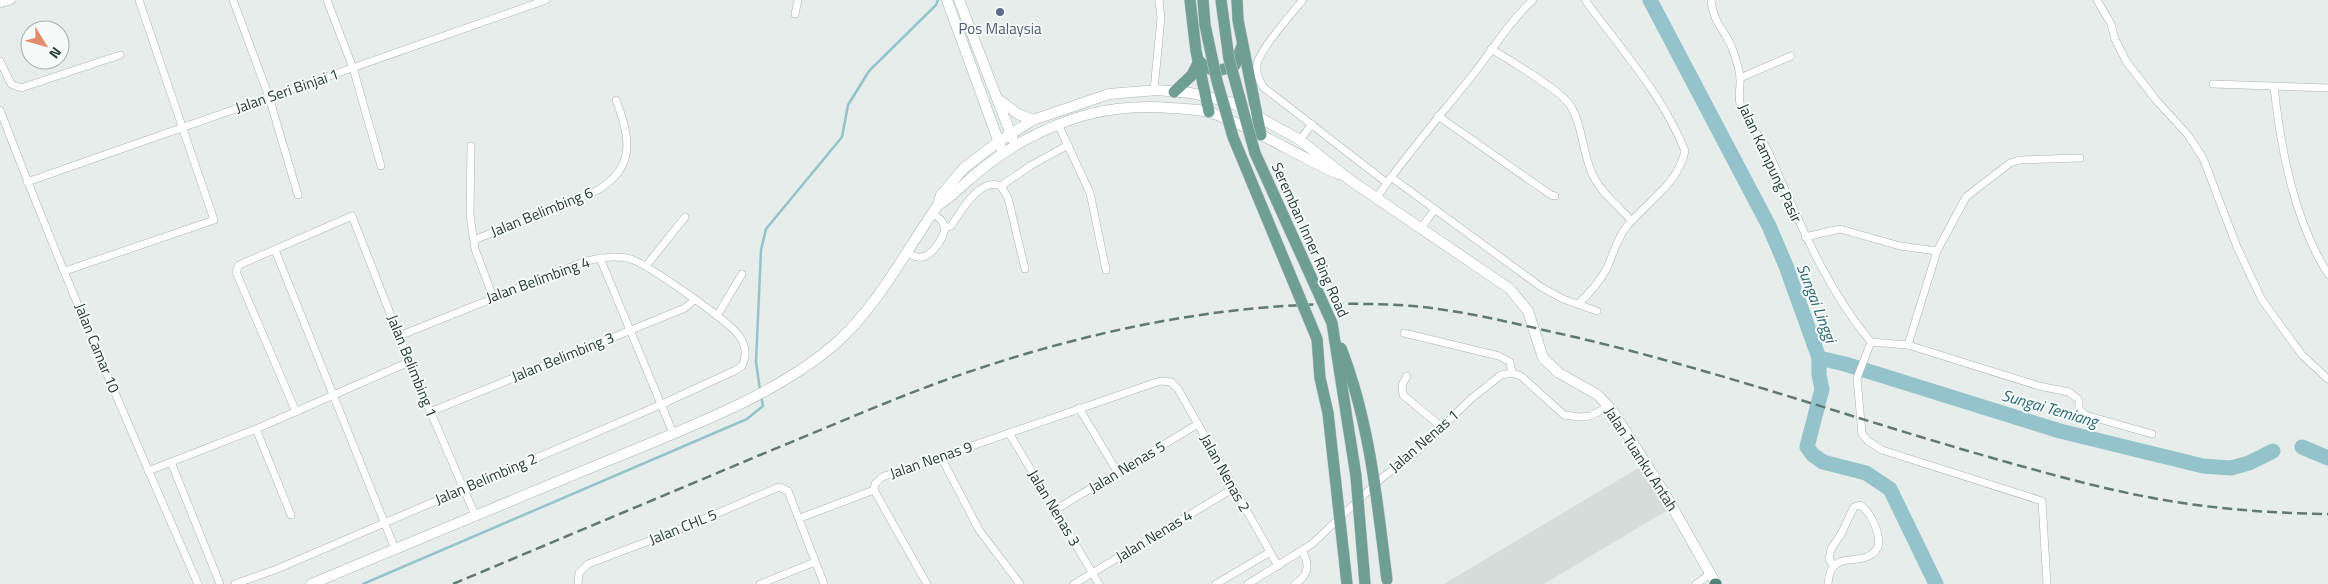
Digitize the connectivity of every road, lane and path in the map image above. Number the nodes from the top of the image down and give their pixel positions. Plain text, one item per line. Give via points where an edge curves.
1 (12, 0) edge
2 (139, 0) edge
3 (233, 0) edge
4 (326, 0) edge
5 (546, 0) edge
6 (798, 0) edge
7 (947, 0) edge
8 (960, 0) edge
9 (1159, 0) edge
10 (1190, 0) edge
11 (1204, 0) edge
12 (1221, 0) edge
13 (1237, 0) edge
14 (1303, 0) edge
15 (1533, 0) edge
16 (1585, 0) edge
17 (1711, 0) edge
18 (2097, 0) edge
19 (0, 4) edge
20 (795, 14) dead end
21 (1242, 43) junction
22 (1492, 49) junction
23 (120, 55) dead end
24 (1791, 56) dead end
25 (0, 61) edge
26 (1198, 61) junction
27 (352, 68) junction
28 (1740, 78) junction
29 (2213, 84) dead end
30 (2274, 87) junction
31 (2328, 88) edge
32 (1154, 90) junction
33 (1174, 92) junction
34 (1205, 96) junction
35 (269, 97) junction
36 (998, 99) junction
37 (616, 100) dead end
38 (0, 110) edge
39 (1209, 112) junction
40 (1438, 116) junction
41 (1259, 118) junction
42 (1033, 120) junction
43 (1058, 124) junction
44 (1312, 124) junction
45 (182, 127) junction
46 (1010, 134) junction
47 (1261, 135) junction
48 (1300, 140) junction
49 (998, 142) junction
50 (1068, 145) junction
51 (471, 146) dead end
52 (1016, 146) junction
53 (1004, 153) junction
54 (2080, 158) dead end
55 (381, 166) dead end
56 (1350, 180) junction
57 (1389, 180) junction
58 (27, 182) junction
59 (1001, 186) junction
60 (298, 194) dead end
61 (1555, 196) dead end
62 (1376, 197) junction
63 (936, 209) junction
64 (1435, 209) junction
65 (685, 217) dead end
66 (1632, 220) junction
67 (945, 228) junction
68 (1421, 228) junction
69 (1805, 237) junction
70 (474, 240) junction
71 (275, 250) junction
72 (1936, 250) junction
73 (907, 251) junction
74 (600, 258) junction
75 (646, 266) junction
76 (1025, 269) dead end
77 (1106, 270) dead end
78 (65, 271) junction
79 (742, 274) dead end
80 (2328, 274) edge
81 (493, 297) junction
82 (694, 300) junction
83 (1578, 304) junction
84 (1597, 311) dead end
85 (717, 316) junction
86 (1332, 323) junction
87 (630, 330) junction
88 (1404, 333) dead end
89 (399, 336) junction
90 (1871, 342) junction
91 (1908, 344) junction
92 (409, 362) junction
93 (736, 370) joint
94 (1512, 373) junction
95 (1407, 376) dead end
96 (2328, 379) edge
97 (1171, 382) joint
98 (334, 396) junction
99 (660, 405) junction
100 (1608, 407) junction
101 (1079, 408) junction
102 (296, 412) junction
103 (430, 412) junction
104 (1198, 424) junction
105 (1443, 428) junction
106 (256, 429) junction
107 (1009, 432) junction
108 (673, 434) junction
109 (2152, 434) dead end
110 (941, 457) junction
111 (171, 462) junction
112 (148, 471) junction
113 (1118, 473) junction
114 (1234, 488) junction
115 (464, 489) junction
116 (874, 490) junction
117 (1055, 510) junction
118 (291, 515) dead end
119 (475, 516) junction
120 (800, 518) junction
121 (384, 521) junction
122 (395, 549) junction
123 (1343, 549) junction
124 (1302, 550) junction
125 (1270, 552) junction
126 (815, 562) junction
127 (1833, 565) junction
128 (1278, 566) junction
129 (1092, 573) junction
130 (1714, 581) edge
131 (1387, 583) edge
132 (198, 584) edge
133 (220, 584) edge
134 (235, 584) edge
135 (311, 584) edge
136 (578, 584) edge
137 (760, 584) edge
138 (824, 584) edge
139 (927, 584) edge
140 (1020, 584) edge
141 (1074, 584) edge
142 (1099, 584) edge
143 (1216, 584) edge
144 (1248, 584) edge
145 (1295, 584) edge
146 (1341, 584) edge
147 (1347, 584) edge
148 (1365, 584) edge
149 (1696, 584) edge
150 (1828, 584) edge
151 (2047, 584) edge

1 - 19 street
2 - 45 street
3 - 35 street
4 - 27 street
5 - 27 street, Jalan Seri Binjai 1
6 - 20 street
7 - 49 main road
8 - 36 main road
9 - 32 street via 1161,18
10 - 26 main road
11 - 123 main road, Seremban Inner Ring Road, bridge via 1205,25 1233,137 1317,339
12 - 86 main road, Seremban Inner Ring Road, bridge via 1229,59 1255,153
13 - 21 main road
14 - 44 street via 1264,51 1257,63 1257,74 1263,86
15 - 22 street via 1515,17
16 - 66 street via 1664,111 1685,151 1677,173
17 - 28 street, Jalan Kampung Pasir via 1716,24 1732,47
18 - 96 street via 2126,61 2188,135 2203,158 2237,247 2262,300 2302,355
21 - 26 main road via 1235,65 1222,71 1209,70
21 - 41 main road
22 - 40 street
22 - 66 street via 1569,103 1599,186
23 - 25 street via 21,88 11,84
24 - 28 street
26 - 33 main road via 1192,75
26 - 34 main road
27 - 35 street, Jalan Seri Binjai 1
27 - 55 street
28 - 69 street, Jalan Kampung Pasir via 1741,109 1766,148
29 - 30 street
30 - 31 street
30 - 80 street via 2280,136 2298,204 2316,256
32 - 33 main road, Jalan Tuanku Antah
32 - 42 main road, Jalan Tuanku Antah via 1109,94
33 - 34 main road, Jalan Tuanku Antah
34 - 39 main road
34 - 41 main road, Jalan Tuanku Antah via 1232,103
35 - 45 street, Jalan Seri Binjai 1
35 - 60 street
36 - 42 main road via 1018,114
36 - 46 main road
37 - 70 street, Jalan Belimbing 6 via 626,127 628,144 625,160 613,179 596,190
38 - 58 street, Jalan Camar 10
39 - 43 main road, Jalan Tuanku Antah via 1128,106 1096,111
39 - 47 main road, Jalan Tuanku Antah
40 - 57 street
40 - 61 street
41 - 47 main road
41 - 48 main road, Jalan Tuanku Antah
42 - 46 main road, Jalan Tuanku Antah
43 - 50 street
43 - 52 main road, Jalan Tuanku Antah
44 - 48 street
44 - 57 street
45 - 58 street, Jalan Seri Binjai 1
45 - 78 street via 214,220
46 - 49 main road, Jalan Tuanku Antah
46 - 52 main road
47 - 56 main road, Jalan Tuanku Antah
48 - 56 main road, Jalan Tuanku Antah
49 - 53 main road
49 - 63 main road, Jalan Tuanku Antah via 953,180 940,195
50 - 59 street
50 - 77 street via 1090,193
51 - 70 street via 470,214
52 - 53 main road, Jalan Tuanku Antah
53 - 63 main road, Jalan Tuanku Antah
54 - 72 street via 2010,163 1966,197
56 - 62 main road, Jalan Tuanku Antah
57 - 62 street
57 - 64 street
58 - 78 street, Jalan Camar 10
59 - 67 street via 991,184 982,188
59 - 76 street via 1008,198
62 - 68 main road, Jalan Tuanku Antah
63 - 67 street
63 - 73 main road
64 - 68 street
64 - 83 street via 1541,287
65 - 75 street
66 - 83 street via 1593,290
67 - 73 street via 928,254 919,258
68 - 100 main road, Jalan Tuanku Antah via 1510,289 1528,311 1542,358 1558,373 1598,395
69 - 72 street via 1840,230 1900,246
69 - 90 street, Jalan Kampung Pasir via 1855,323
70 - 81 street
71 - 89 street, Jalan Belimbing 1 via 352,216
71 - 98 street
71 - 102 street via 239,265 236,272
72 - 91 street
73 - 108 main road via 871,304 836,343 773,385
74 - 75 street, Jalan Belimbing 4 via 629,259
74 - 81 street, Jalan Belimbing 4
74 - 87 street
75 - 82 street, Jalan Belimbing 4
78 - 112 street, Jalan Camar 10
79 - 85 street
81 - 89 street, Jalan Belimbing 4
82 - 85 street, Jalan Belimbing 4
82 - 87 street, Jalan Belimbing 3 via 685,308
83 - 84 street
85 - 93 street, Jalan Belimbing 4 via 733,328 744,346 745,360
86 - 131 main road, bridge via 1365,425
86 - 148 main road, Seremban Inner Ring Road, bridge via 1355,466
87 - 99 street
87 - 103 street, Jalan Belimbing 3
88 - 94 street via 1499,356 1510,362
89 - 92 street, Jalan Belimbing 1
90 - 91 street
90 - 151 street via 1858,378 1862,434 1882,450 2042,501
91 - 109 street via 2039,386 2069,392 2079,400 2079,408 2085,415
92 - 98 street
92 - 103 street, Jalan Belimbing 1
93 - 99 street, Jalan Belimbing 2
94 - 100 street via 1530,382 1564,415 1590,416
94 - 105 street, Jalan Nenas 1 via 1491,382
95 - 105 street via 1402,385 1403,395
97 - 101 street, Jalan Nenas 9 via 1160,381
97 - 104 street, Jalan Nenas 2
98 - 102 street
98 - 121 street
99 - 108 street
99 - 115 street, Jalan Belimbing 2
100 - 130 main road, Jalan Tuanku Antah via 1665,494
101 - 107 street, Jalan Nenas 9
101 - 113 street
102 - 106 street
103 - 115 street, Jalan Belimbing 1
104 - 113 street, Jalan Nenas 5
104 - 114 street, Jalan Nenas 2
105 - 124 street, Jalan Nenas 1
106 - 111 street
106 - 118 street
107 - 110 street, Jalan Nenas 9
107 - 117 street, Jalan Nenas 3
108 - 119 main road
110 - 116 street, Jalan Nenas 9 via 882,477
110 - 140 street via 979,530
111 - 112 street
111 - 133 street
112 - 132 street, Jalan Camar 10
113 - 117 street, Jalan Nenas 5
114 - 125 street, Jalan Nenas 2
114 - 129 street, Jalan Nenas 4
115 - 119 street, Jalan Belimbing 1
115 - 121 street, Jalan Belimbing 2
116 - 120 street
116 - 139 street, Jalan Nenas 9
117 - 129 street, Jalan Nenas 3
119 - 122 main road
120 - 126 street
120 - 136 street, Jalan CHL 5 via 788,491 779,486 678,530 588,564 579,573
121 - 122 street
121 - 134 street, Jalan Belimbing 2 via 277,569
122 - 135 main road
123 - 146 main road, bridge
123 - 147 main road, Seremban Inner Ring Road, bridge
124 - 128 street, Jalan Nenas 1
124 - 145 street via 1308,568
125 - 128 street, Jalan Nenas 2
125 - 143 street
126 - 137 street
126 - 138 street
127 - 127 street via 1839,561 1868,557 1878,547 1878,537 1869,513 1860,505 1854,508 1831,549 1829,559
127 - 150 street via 1828,574
128 - 144 street, Jalan Nenas 1
129 - 141 street, Jalan Nenas 4
129 - 142 street, Jalan Nenas 3
130 - 149 street

